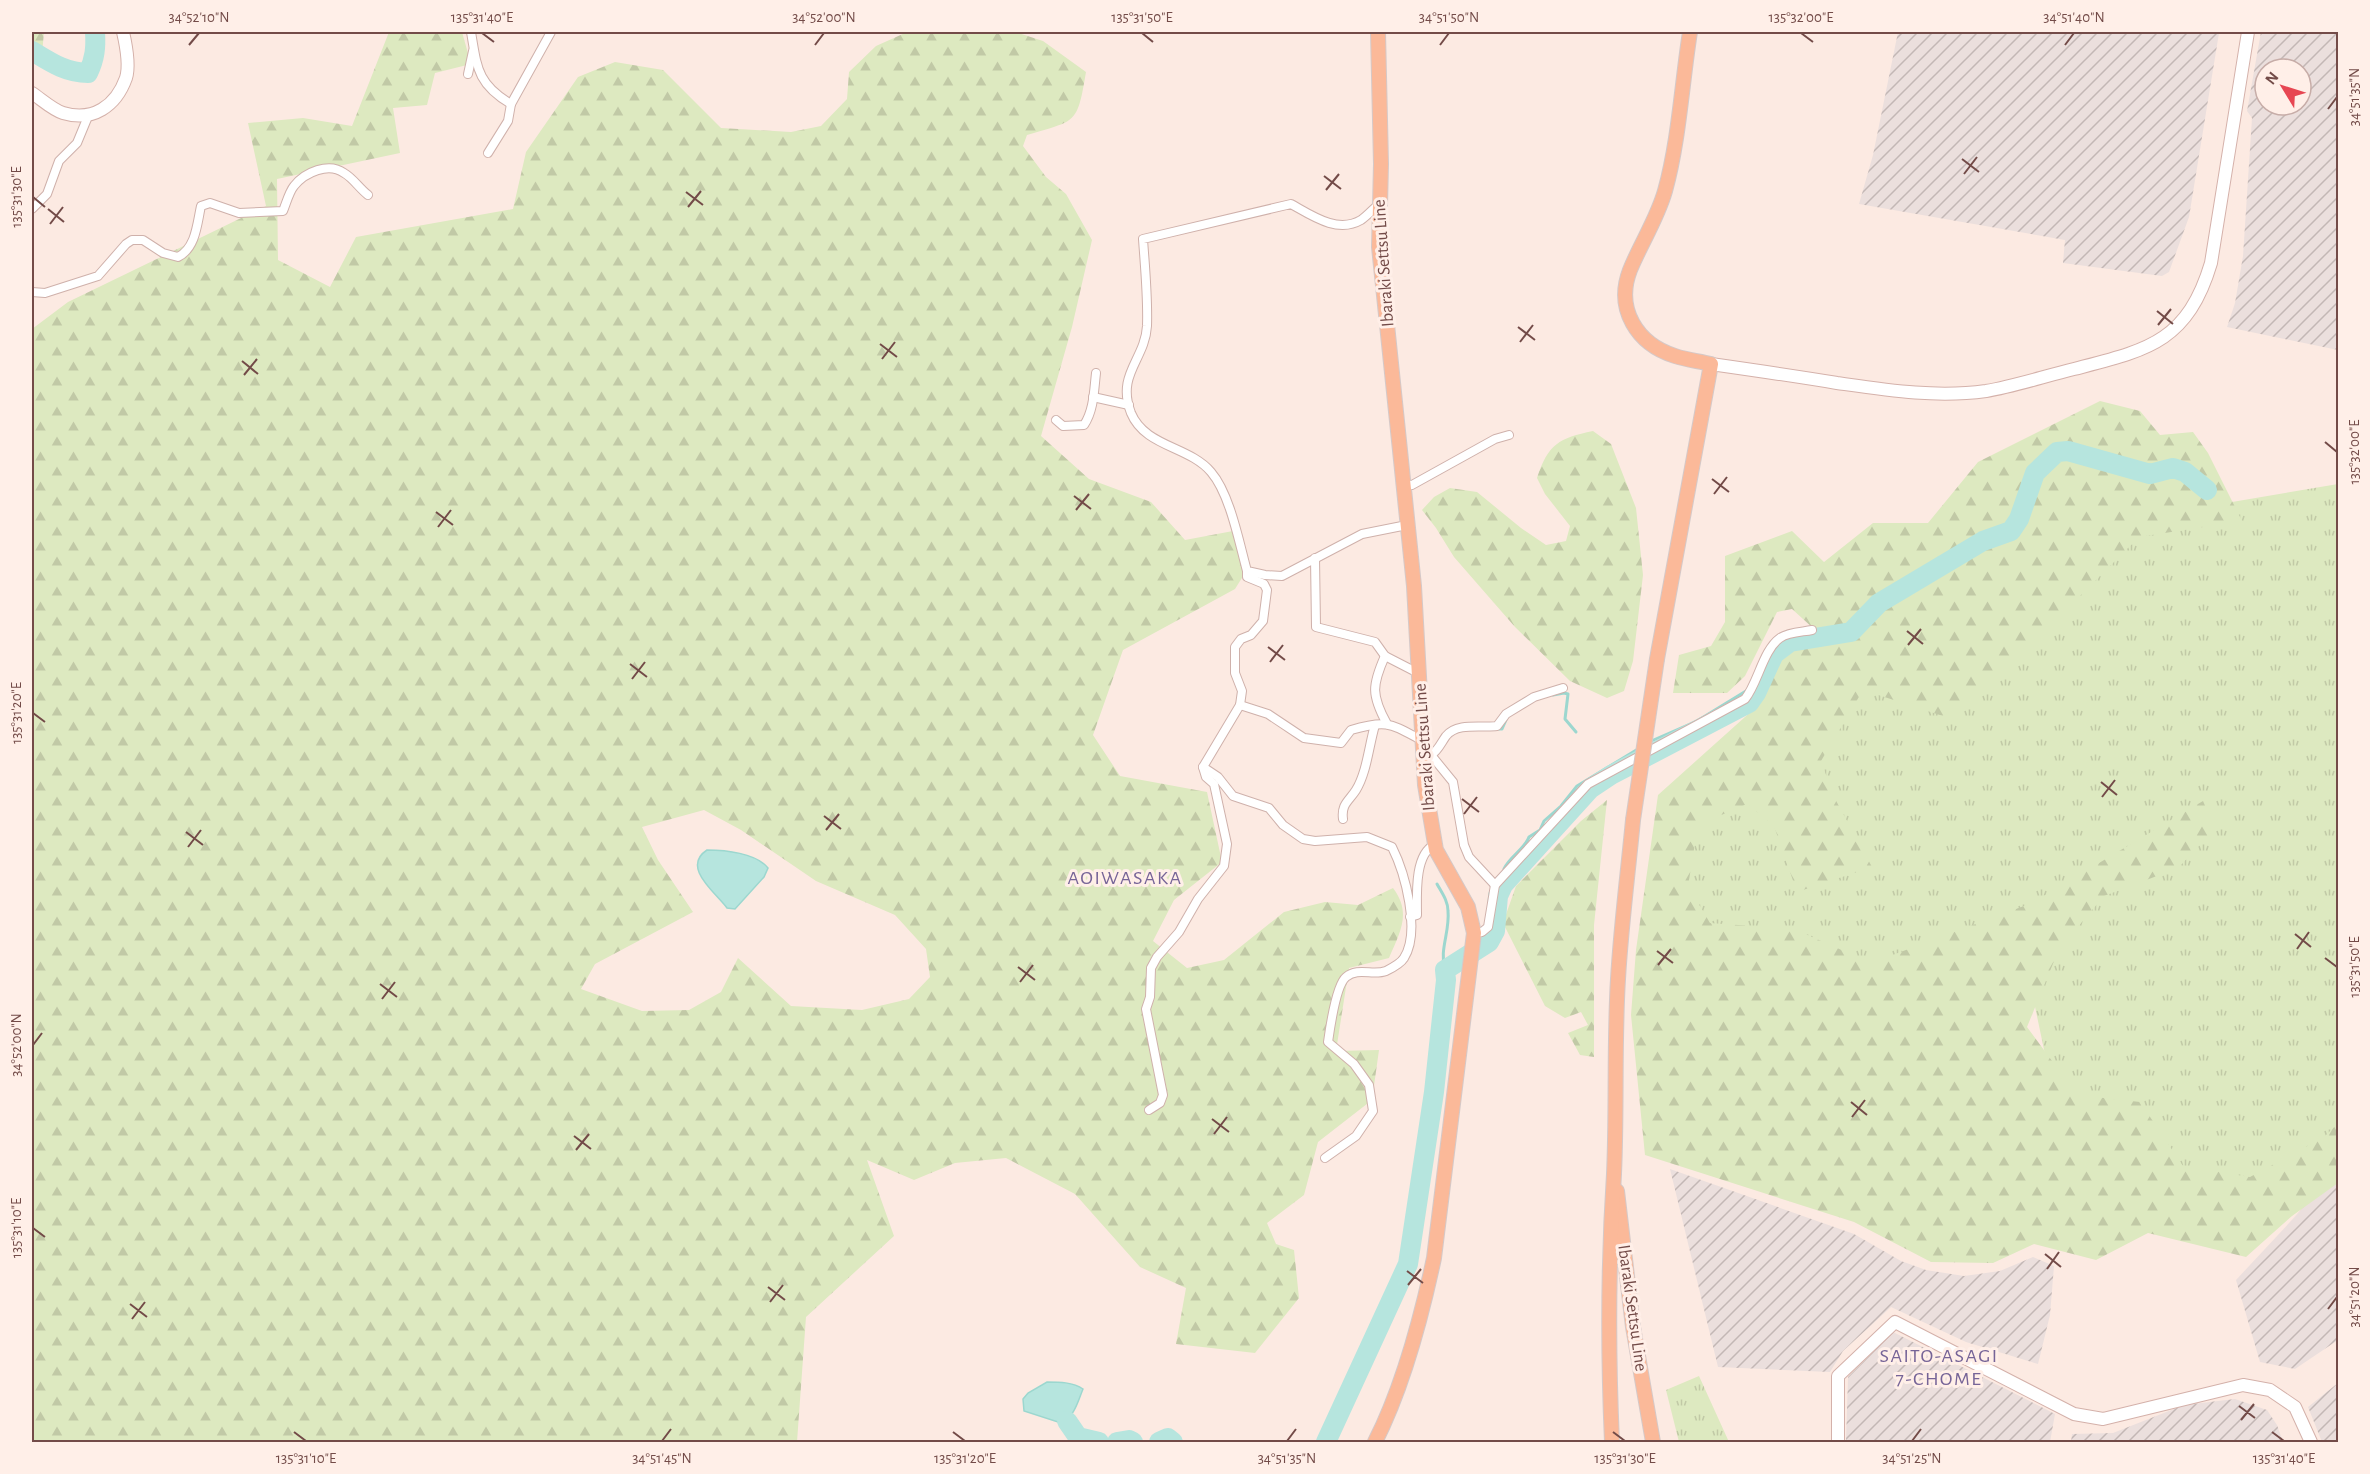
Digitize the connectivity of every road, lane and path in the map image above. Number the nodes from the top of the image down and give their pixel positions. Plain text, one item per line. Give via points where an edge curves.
1 (123, 32) edge
2 (471, 32) edge
3 (551, 32) edge
4 (1378, 32) edge
5 (1690, 32) edge
6 (2248, 32) edge
7 (474, 49) junction
8 (468, 74) dead end
9 (32, 93) edge
10 (511, 104) junction
11 (89, 114) junction
12 (488, 153) dead end
13 (368, 195) dead end
14 (1378, 205) junction
15 (32, 209) edge
16 (32, 291) edge
17 (1711, 364) junction
18 (1096, 373) dead end
19 (1093, 397) junction
20 (1129, 405) junction
21 (1056, 420) dead end
22 (1509, 435) dead end
23 (1405, 485) junction
24 (1407, 525) junction
25 (1316, 558) junction
26 (1247, 571) junction
27 (1812, 630) dead end
28 (1385, 656) junction
29 (1420, 674) junction
30 (1563, 688) dead end
31 (1240, 705) junction
32 (1387, 724) junction
33 (1375, 725) junction
34 (1423, 741) junction
35 (1431, 758) junction
36 (1203, 766) junction
37 (1343, 819) dead end
38 (1434, 845) junction
39 (1496, 885) junction
40 (1410, 917) junction
41 (1473, 945) junction
42 (1149, 1110) dead end
43 (1325, 1158) dead end
44 (1614, 1174) junction
45 (1375, 1443) edge
46 (1612, 1443) edge
47 (1653, 1443) edge
48 (1838, 1443) edge
49 (2311, 1443) edge

1 - 11 street via 126,76 112,103
2 - 7 street
3 - 10 street
4 - 14 main road, Ibaraki Settsu Line
5 - 17 main road via 1669,175 1656,218 1630,270 1625,298 1633,325 1653,345 1675,356
6 - 17 street via 2211,263 2203,289 2172,331 2151,346 1986,391 1942,394 1901,393
7 - 8 street
7 - 10 street via 479,73 494,94
9 - 11 street via 62,113
10 - 12 street via 508,121
11 - 15 street via 77,143 59,161 47,194
13 - 16 street via 346,173 329,167 309,173 294,186 283,212 240,213 210,203 201,206 193,242 178,257 143,240 132,240 98,276 45,293
14 - 20 street via 1361,220 1344,226 1318,219 1292,204 1143,239 1147,329 1125,388
14 - 23 main road, Ibaraki Settsu Line via 1379,247
17 - 44 main road, Ibaraki Settsu Line, bridge via 1657,659 1633,820 1618,977
18 - 19 street
19 - 20 street
19 - 21 street via 1084,425 1063,426
20 - 26 street via 1148,436 1187,453 1211,472 1224,495
22 - 23 street via 1412,485
23 - 24 main road, Ibaraki Settsu Line
24 - 25 street via 1362,534
24 - 29 main road, Ibaraki Settsu Line
25 - 26 street via 1282,576
25 - 28 street via 1316,627 1375,642
26 - 31 street via 1247,577 1264,584 1267,590 1263,621 1234,647 1235,673 1242,691
27 - 39 street via 1785,635 1775,642 1745,699 1588,784
28 - 29 street
28 - 32 street via 1374,687
29 - 34 main road, Ibaraki Settsu Line
30 - 35 street via 1533,697 1506,714 1497,726 1454,730 1446,735
31 - 33 street via 1268,714 1304,738 1341,743 1351,729
31 - 36 street
32 - 33 street
32 - 34 street
33 - 37 street via 1371,751 1356,789 1342,808
34 - 35 main road, Ibaraki Settsu Line
35 - 38 main road, Ibaraki Settsu Line via 1425,785
35 - 39 street via 1454,785 1469,857
36 - 40 street via 1233,796 1269,808 1282,825 1303,839 1367,837 1392,847 1407,886
36 - 42 street via 1206,777 1214,784 1227,844 1224,866 1150,968 1146,1009 1163,1095 1160,1103
38 - 40 street via 1428,850 1417,879 1417,915
38 - 41 main road, Ibaraki Settsu Line via 1468,907
39 - 41 street via 1488,927
40 - 43 street via 1403,961 1384,972 1353,972 1344,978 1331,1015 1328,1042 1354,1064 1369,1085 1373,1111 1356,1136
41 - 45 main road, Ibaraki Settsu Line via 1434,1258 1395,1395
44 - 46 main road, Ibaraki Settsu Line via 1610,1207
44 - 47 main road, Ibaraki Settsu Line via 1633,1327
48 - 49 street via 1838,1376 1895,1323 2074,1414 2088,1417 2103,1419 2243,1385 2270,1390 2295,1407

